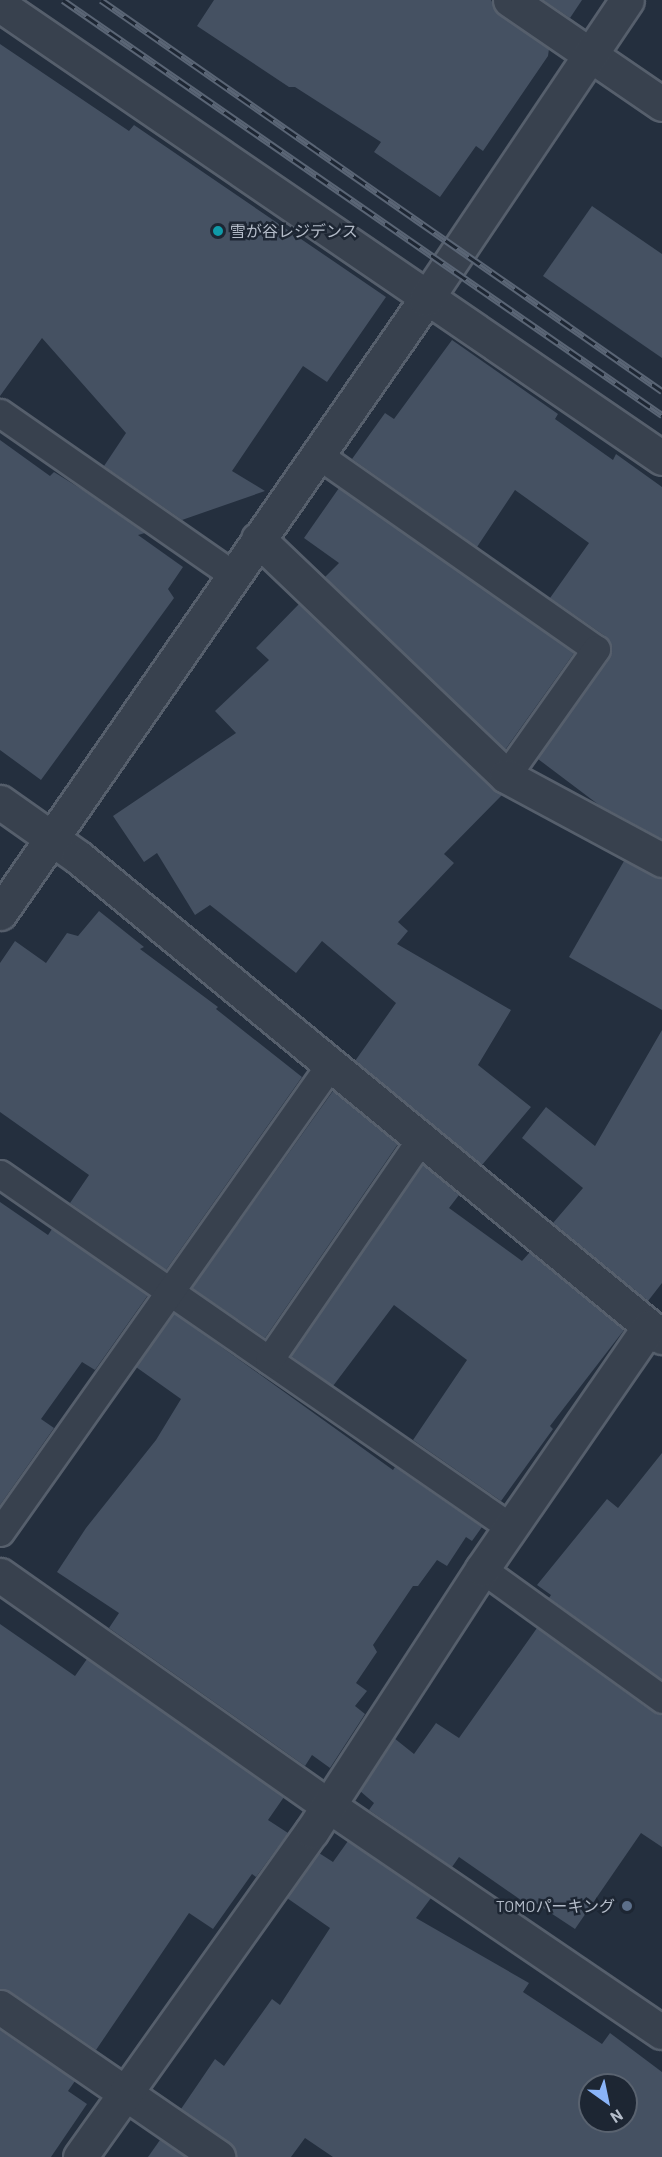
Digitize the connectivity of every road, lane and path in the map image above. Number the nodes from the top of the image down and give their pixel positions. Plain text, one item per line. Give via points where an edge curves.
1 (510, 0) edge
2 (627, 0) edge
3 (0, 5) edge
4 (589, 54) junction
5 (662, 104) edge
6 (426, 299) junction
7 (0, 413) edge
8 (317, 454) junction
9 (662, 459) edge
10 (258, 539) junction
11 (234, 575) junction
12 (506, 776) junction
13 (0, 802) edge
14 (52, 838) junction
15 (662, 860) edge
16 (0, 913) edge
17 (330, 1065) junction
18 (421, 1139) junction
19 (0, 1173) edge
20 (172, 1293) junction
21 (656, 1332) edge
22 (269, 1360) junction
23 (510, 1527) junction
24 (0, 1532) edge
25 (482, 1569) junction
26 (0, 1575) edge
27 (662, 1699) edge
28 (329, 1806) junction
29 (0, 2007) edge
30 (662, 2032) edge
31 (126, 2094) junction
32 (80, 2157) edge
33 (218, 2157) edge

1 - 4 street
2 - 4 street
3 - 6 street
4 - 5 street
4 - 6 street
6 - 8 street
6 - 9 street
7 - 11 lane
8 - 10 street
8 - 12 lane via 596,649
10 - 11 street
10 - 12 street
11 - 14 street
12 - 15 street
13 - 14 street
14 - 16 street
14 - 17 street
17 - 18 street
17 - 20 lane
18 - 21 street
18 - 22 lane
19 - 20 lane
20 - 22 lane
20 - 24 lane
21 - 23 street
22 - 23 lane
23 - 25 street
25 - 27 lane
25 - 28 street
26 - 28 street
28 - 30 street
28 - 31 street
29 - 31 street
31 - 32 street
31 - 33 street

